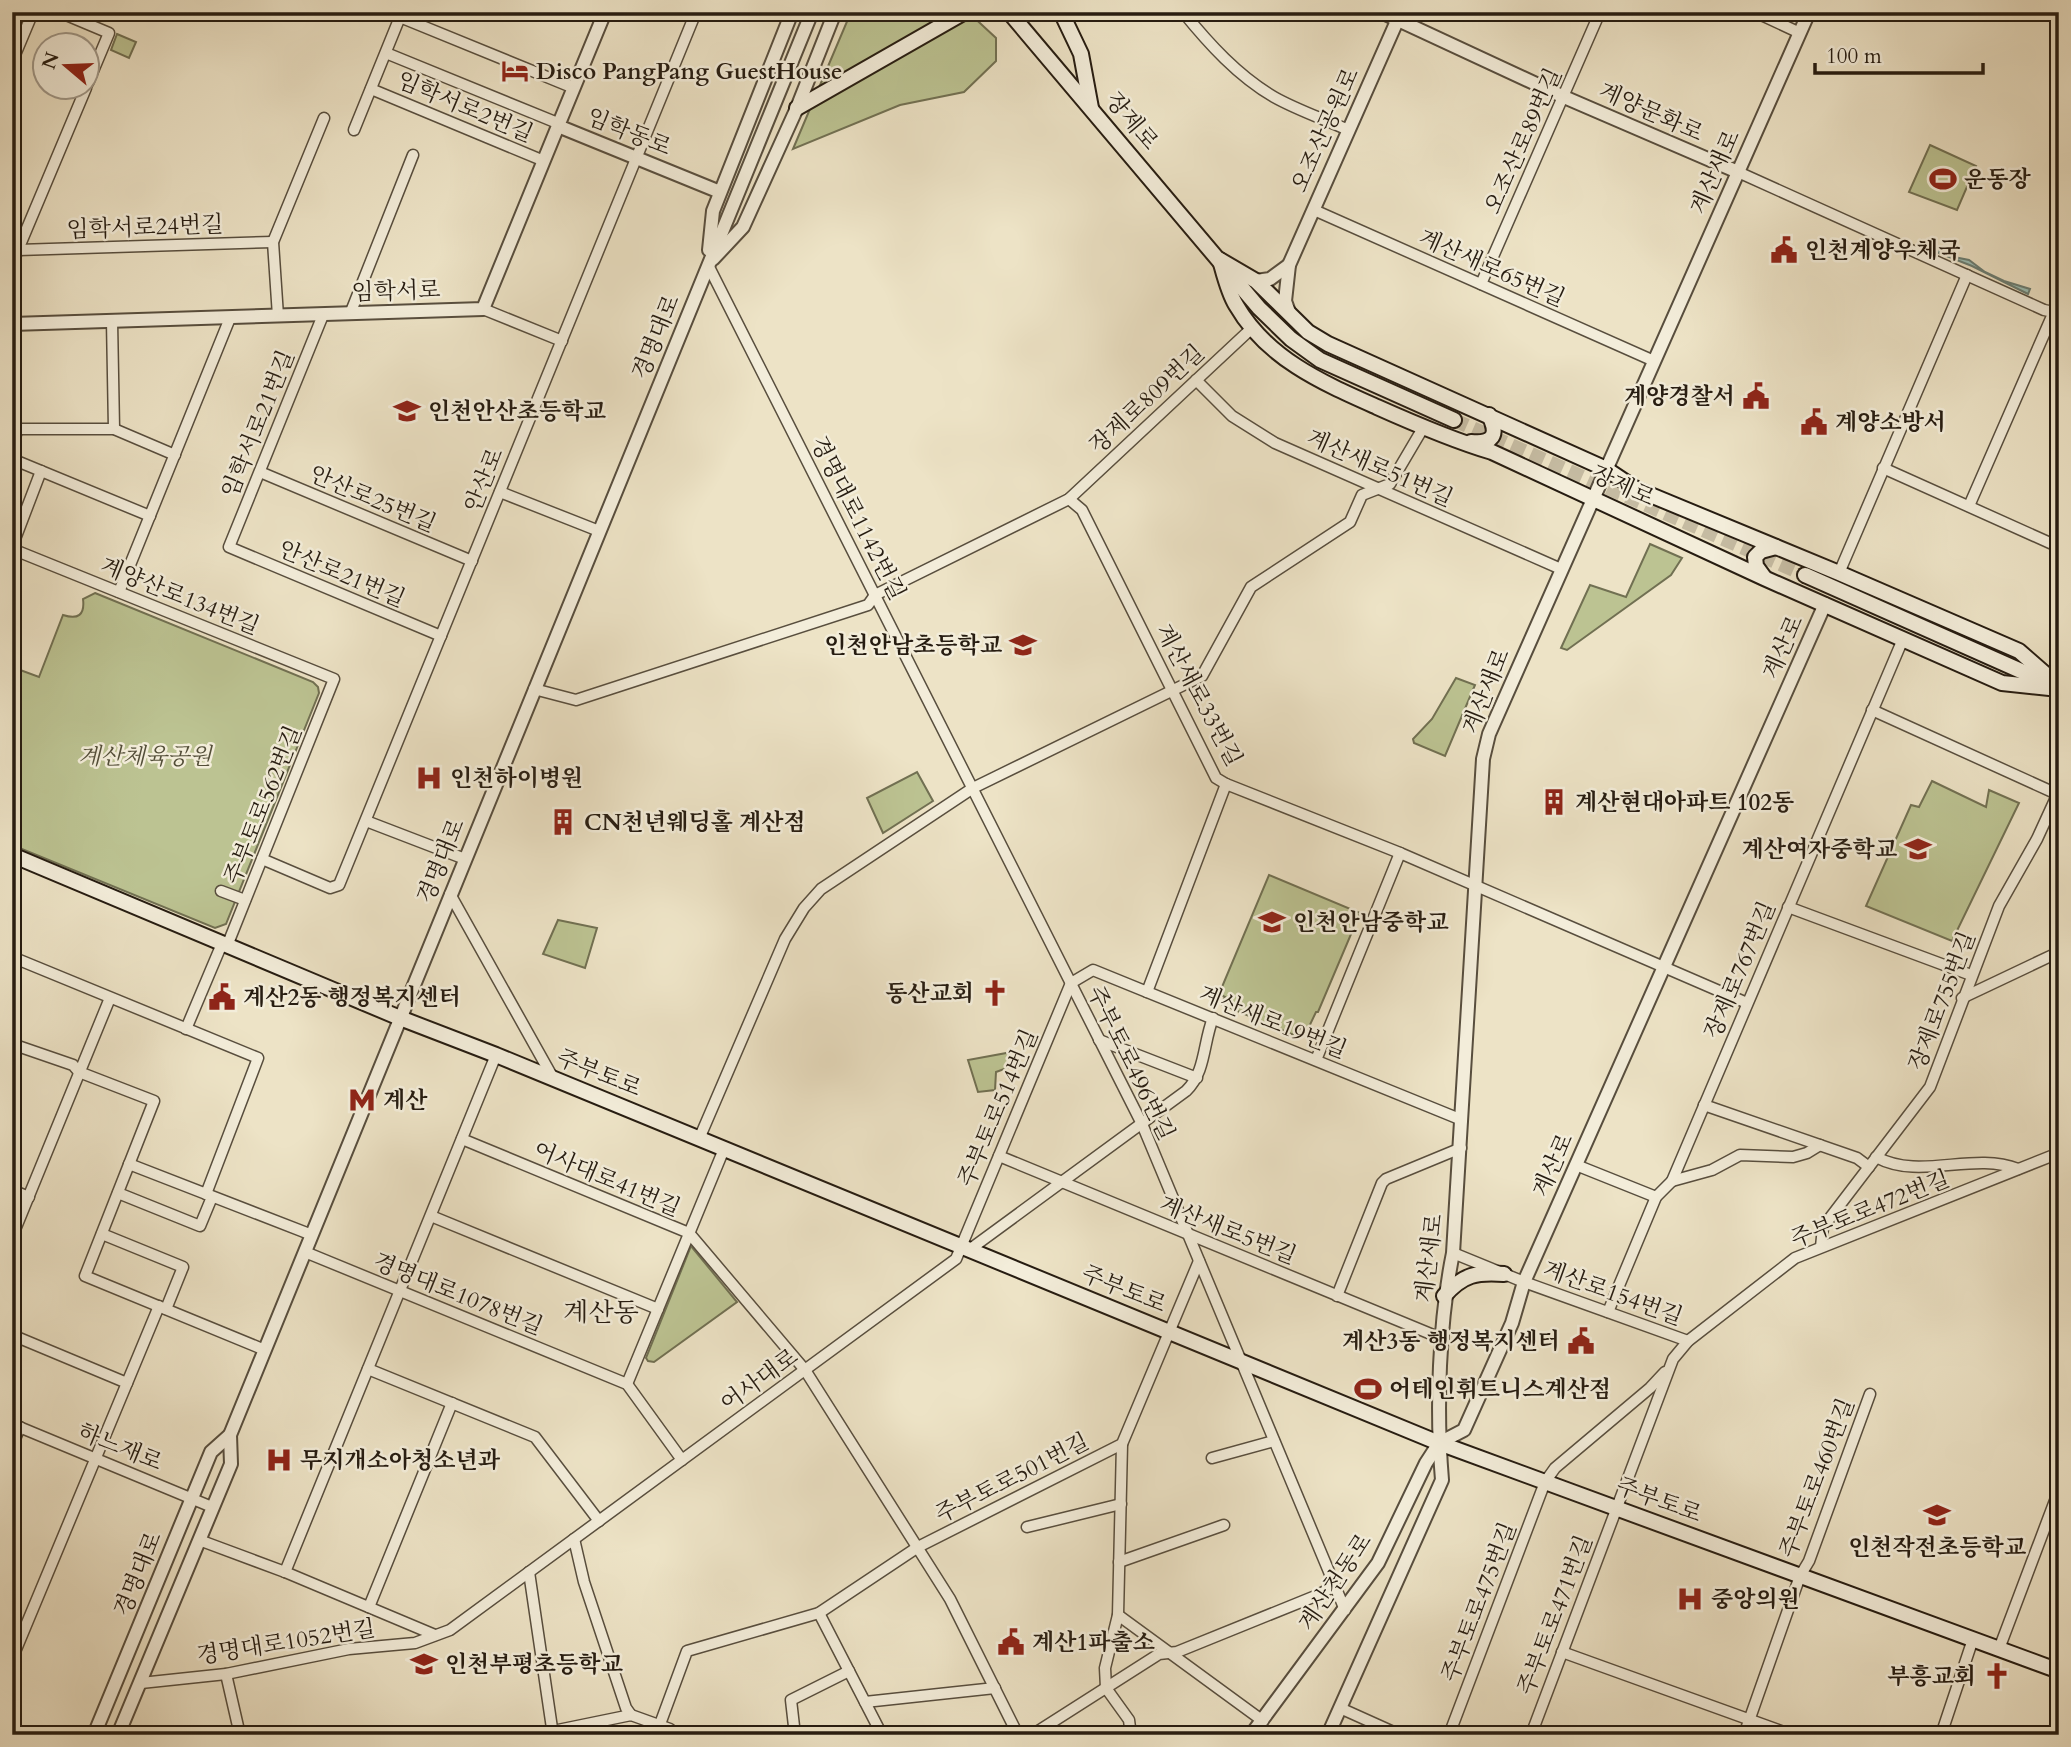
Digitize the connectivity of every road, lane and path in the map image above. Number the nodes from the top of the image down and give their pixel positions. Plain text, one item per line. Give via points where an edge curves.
1 (33, 12) edge
2 (59, 12) edge
3 (605, 12) edge
4 (696, 12) edge
5 (792, 12) edge
6 (812, 12) edge
7 (835, 12) edge
8 (965, 12) edge
9 (1061, 12) edge
10 (1183, 12) edge
11 (1381, 12) edge
12 (1600, 12) edge
13 (1755, 12) edge
14 (1809, 12) edge
15 (1006, 13) edge
16 (71, 14) edge
17 (401, 15) edge
18 (1399, 16) edge
19 (1800, 33) junction
20 (102, 48) edge
21 (386, 53) junction
22 (12, 62) edge
23 (574, 88) junction
24 (371, 89) junction
25 (1564, 97) junction
26 (80, 102) edge
27 (797, 108) junction
28 (1092, 109) junction
29 (324, 118) dead end
30 (559, 125) junction
31 (354, 130) dead end
32 (1348, 130) junction
33 (413, 155) dead end
34 (637, 158) junction
35 (544, 161) junction
36 (1738, 172) junction
37 (720, 192) junction
38 (1314, 210) junction
39 (273, 242) junction
40 (15, 249) edge
41 (1220, 260) junction
42 (12, 264) edge
43 (708, 265) junction
44 (1289, 265) junction
45 (1967, 275) junction
46 (1256, 281) junction
47 (1481, 284) junction
48 (2059, 300) edge
49 (484, 309) junction
50 (2056, 313) edge
51 (349, 314) junction
52 (323, 315) junction
53 (278, 316) junction
54 (1290, 316) junction
55 (230, 317) junction
56 (112, 321) junction
57 (12, 324) edge
58 (1252, 328) junction
59 (562, 341) junction
60 (1654, 361) junction
61 (1196, 380) junction
62 (1489, 415) junction
63 (1454, 420) tunnel mouth
64 (1423, 428) junction
65 (114, 429) junction
66 (1448, 439) junction
67 (12, 445) edge
68 (175, 454) junction
69 (12, 459) edge
70 (1883, 468) junction
71 (1606, 469) junction
72 (41, 471) junction
73 (260, 472) junction
74 (1377, 488) junction
75 (500, 492) junction
76 (1593, 498) junction
77 (1069, 499) junction
78 (1969, 506) junction
79 (150, 516) junction
80 (599, 531) junction
81 (2058, 546) edge
82 (229, 547) joint
83 (1776, 547) junction
84 (12, 548) edge
85 (472, 561) junction
86 (1561, 569) junction
87 (1839, 573) junction
88 (1805, 575) tunnel mouth
89 (1764, 578) junction
90 (119, 592) junction
91 (875, 595) junction
92 (1825, 604) junction
93 (441, 636) junction
94 (1903, 639) junction
95 (334, 679) joint
96 (2059, 688) edge
97 (534, 689) junction
98 (1174, 691) junction
99 (1872, 710) junction
100 (1226, 784) junction
101 (973, 788) junction
102 (2058, 793) edge
103 (366, 821) junction
104 (1400, 853) junction
105 (12, 855) edge
106 (262, 859) junction
107 (465, 859) junction
108 (1475, 886) junction
109 (221, 891) dead end
110 (450, 894) junction
111 (245, 900) junction
112 (1788, 907) junction
113 (225, 943) junction
114 (2059, 952) edge
115 (12, 957) edge
116 (1664, 967) junction
117 (1971, 975) junction
118 (1071, 983) junction
119 (1147, 992) junction
120 (110, 998) junction
121 (1962, 999) junction
122 (1748, 1003) junction
123 (400, 1018) junction
124 (1213, 1018) junction
125 (186, 1028) junction
126 (1100, 1040) junction
127 (12, 1044) edge
128 (496, 1055) junction
129 (1316, 1060) junction
130 (79, 1072) junction
131 (1197, 1078) junction
132 (554, 1079) junction
133 (1704, 1105) junction
134 (1462, 1119) junction
135 (1142, 1124) junction
136 (462, 1139) junction
137 (699, 1139) junction
138 (1820, 1145) junction
139 (1461, 1148) junction
140 (724, 1149) junction
141 (2059, 1153) edge
142 (999, 1156) junction
143 (1876, 1157) junction
144 (129, 1164) junction
145 (1576, 1165) junction
146 (1869, 1167) junction
147 (2018, 1169) junction
148 (1672, 1181) junction
149 (1062, 1182) junction
150 (12, 1190) edge
151 (118, 1193) junction
152 (209, 1195) junction
153 (1656, 1196) junction
154 (29, 1197) junction
155 (431, 1216) junction
156 (689, 1233) junction
157 (102, 1234) junction
158 (1188, 1234) junction
159 (312, 1235) junction
160 (12, 1237) edge
161 (1821, 1247) junction
162 (965, 1248) junction
163 (304, 1252) junction
164 (1453, 1253) junction
165 (1199, 1261) junction
166 (1504, 1274) junction
167 (1524, 1282) junction
168 (400, 1291) junction
169 (1337, 1296) junction
170 (1444, 1296) junction
171 (162, 1308) junction
172 (658, 1309) junction
173 (1608, 1312) junction
174 (1169, 1332) junction
175 (12, 1335) edge
176 (1443, 1339) junction
177 (1688, 1341) junction
178 (265, 1350) junction
179 (1241, 1362) junction
180 (1670, 1366) junction
181 (368, 1369) junction
182 (805, 1370) junction
183 (127, 1383) junction
184 (627, 1384) junction
185 (1870, 1394) dead end
186 (452, 1403) junction
187 (16, 1426) edge
188 (230, 1435) junction
189 (1274, 1441) junction
190 (1439, 1443) junction
191 (1122, 1444) junction
192 (12, 1446) edge
193 (96, 1458) junction
194 (1212, 1458) dead end
195 (682, 1460) junction
196 (1545, 1482) junction
197 (2059, 1490) edge
198 (192, 1498) junction
199 (1121, 1504) junction
200 (212, 1507) junction
201 (1615, 1508) junction
202 (598, 1521) junction
203 (1224, 1525) dead end
204 (1027, 1527) dead end
205 (574, 1539) junction
206 (199, 1540) junction
207 (918, 1547) junction
208 (1119, 1562) junction
209 (528, 1572) junction
210 (285, 1573) junction
211 (1800, 1576) junction
212 (1335, 1586) junction
213 (369, 1607) junction
214 (1345, 1610) junction
215 (819, 1613) junction
216 (1118, 1615) junction
217 (435, 1635) junction
218 (1973, 1639) junction
219 (1999, 1648) junction
220 (1562, 1652) junction
221 (1170, 1654) junction
222 (12, 1659) edge
223 (849, 1671) junction
224 (2059, 1671) edge
225 (226, 1674) junction
226 (141, 1683) junction
227 (995, 1688) junction
228 (1106, 1688) junction
229 (865, 1702) junction
230 (1340, 1708) junction
231 (631, 1715) junction
232 (1750, 1720) junction
233 (1263, 1721) junction
234 (670, 1729) joint
235 (658, 1730) edge
236 (553, 1733) edge
237 (94, 1735) edge
238 (118, 1735) edge
239 (240, 1735) edge
240 (687, 1735) edge
241 (795, 1735) edge
242 (882, 1735) edge
243 (1018, 1735) edge
244 (1032, 1735) edge
245 (1131, 1735) edge
246 (1251, 1735) edge
247 (1328, 1735) edge
248 (1400, 1735) edge
249 (1449, 1735) edge
250 (1531, 1735) edge
251 (1744, 1735) edge
252 (1792, 1735) edge
253 (1941, 1735) edge

1 - 22 street
2 - 16 street
3 - 23 street, 임학동로
4 - 34 street, 안산로
5 - 37 street, 경명대로
6 - 43 street, 경명대로
7 - 27 street, 경명대로
8 - 27 main road
9 - 28 main road via 1081,54
10 - 32 street via 1207,42 1274,97
11 - 18 street, 계양문화로
12 - 25 street, 오조산로89번길
13 - 19 street
14 - 19 street, 계산새로
15 - 28 main road, 장제로
16 - 20 street via 108,33
17 - 21 street
17 - 23 street
18 - 25 street, 계양문화로
18 - 32 street, 오조산공원로
19 - 36 street, 계산새로
21 - 24 street
21 - 30 street
23 - 30 street, 임학동로
24 - 31 street
24 - 35 street, 임학서로2번길
25 - 36 street, 계양문화로
25 - 47 street, 오조산로89번길
26 - 40 street
27 - 43 street, 경명대로 via 743,227
28 - 41 main road, 장제로
29 - 39 street
30 - 34 street, 임학동로
30 - 35 street
32 - 38 street, 오조산공원로
33 - 51 street
34 - 37 street, 임학동로
34 - 59 street, 안산로
35 - 49 street
36 - 45 street, 계양문화로
36 - 60 street, 계산새로
37 - 43 street, 경명대로 via 713,211
38 - 44 street, 오조산공원로
38 - 47 street, 계산새로65번길
39 - 40 street, 임학서로24번길
39 - 53 street
40 - 42 street
41 - 46 main road, 장제로
41 - 58 main road, 장제로 via 1235,304
41 - 63 main road, 장제로 via 1291,340 1320,360
43 - 80 street, 경명대로
43 - 91 street, 경명대로1142번길
44 - 46 street via 1270,279
44 - 54 street, 오조산공원로 via 1285,301
45 - 50 street, 계양문화로
45 - 70 street
46 - 54 main road, 장제로
47 - 60 street, 계산새로65번길
48 - 50 street
49 - 51 street, 임학서로
49 - 59 street
50 - 78 street
51 - 52 street, 임학서로
52 - 53 street, 임학서로
52 - 73 street, 임학서로21번길
53 - 55 street, 임학서로
54 - 62 main road, 장제로 via 1328,344
55 - 56 street, 임학서로
55 - 68 street
56 - 57 street, 임학서로
56 - 65 street
58 - 61 street, 장제로809번길
58 - 64 main road, 장제로 via 1299,370
59 - 75 street, 안산로
60 - 71 street, 계산새로
61 - 74 street, 계산새로51번길 via 1252,431
61 - 77 street, 장제로809번길
62 - 66 main road via 1493,423 1490,440
62 - 71 main road, 장제로
64 - 66 main road, 장제로
64 - 74 street via 1390,484
65 - 67 street via 18,429
65 - 68 street
66 - 76 main road, 장제로 via 1492,452
68 - 79 street
69 - 72 street
70 - 78 street
70 - 87 street
71 - 76 street, 계산새로
71 - 83 main road, 장제로 via 1636,489
72 - 79 street
72 - 84 street
73 - 82 street, 임학서로21번길
73 - 85 street, 안산로25번길
74 - 86 street, 계산새로51번길
74 - 98 street via 1362,495 1350,522 1251,587 1202,676
75 - 80 street
75 - 85 street, 안산로
76 - 86 street, 계산새로
76 - 89 main road, 장제로
77 - 91 street, 장제로809번길
77 - 98 street, 계산새로33번길 via 1082,510
78 - 81 street
79 - 90 street
80 - 97 street, 경명대로
82 - 93 street, 안산로21번길
83 - 87 main road, 장제로
83 - 89 main road via 1755,558
84 - 90 street, 계양산로134번길
85 - 93 street, 안산로
86 - 108 street, 계산새로 via 1489,734 1483,759
87 - 96 main road, 장제로 via 2019,651
88 - 96 main road
89 - 92 main road, 장제로
90 - 95 street, 계양산로134번길
91 - 97 street, 장제로809번길 via 867,605 576,700
91 - 101 street, 경명대로1142번길
92 - 94 main road, 장제로
92 - 116 street, 계산로
93 - 103 street, 안산로
94 - 96 main road, 장제로 via 2002,683
94 - 99 street, 장제로767번길
95 - 106 street, 주부토로562번길
97 - 107 street, 경명대로
98 - 100 street, 계산새로33번길 via 1216,778
98 - 101 street
99 - 102 street
99 - 112 street, 장제로767번길
100 - 104 street, 계산새로33번길
100 - 119 street
101 - 118 street, 주부토로496번길
101 - 137 street via 821,889 804,908 785,939
102 - 117 street, 장제로755번길 via 1999,906
103 - 106 street, 안산로 via 339,885 330,888
103 - 107 street
104 - 108 street, 계산새로33번길
104 - 129 street
105 - 113 main road, 주부토로
106 - 111 street, 주부토로562번길
107 - 110 street, 경명대로
108 - 116 street, 계산새로33번길
108 - 134 street, 계산새로
109 - 111 street
110 - 123 street, 경명대로
110 - 132 street
111 - 113 street, 주부토로562번길
112 - 117 street
112 - 122 street, 장제로767번길
113 - 123 main road, 주부토로
113 - 125 street, 주부토로562번길
114 - 121 street
115 - 120 street
116 - 122 street, 계산새로33번길
116 - 145 street, 계산로
117 - 121 street, 장제로755번길
118 - 119 street, 계산새로19번길 via 1093,970
118 - 126 street, 주부토로496번길
118 - 142 street, 주부토로514번길
119 - 124 street, 계산새로19번길
120 - 125 street
120 - 130 street
121 - 143 street, 장제로755번길 via 1930,1087
122 - 133 street, 장제로767번길
123 - 128 main road, 주부토로
123 - 159 street, 경명대로
124 - 129 street, 계산새로19번길
124 - 131 street
125 - 152 street via 258,1058
126 - 131 street
126 - 135 street, 주부토로496번길
127 - 130 street via 73,1065
128 - 132 main road, 주부토로
128 - 136 street
129 - 134 street, 계산새로19번길
130 - 144 street via 154,1101
130 - 154 street
131 - 135 street
132 - 137 main road, 주부토로
133 - 138 street
133 - 148 street, 장제로767번길
134 - 139 street, 계산새로
135 - 149 street
135 - 158 street, 주부토로496번길
136 - 155 street
136 - 156 street, 어사대로41번길
137 - 140 main road, 주부토로
138 - 146 street
138 - 148 street via 1793,1157 1740,1155 1712,1170
139 - 164 street, 계산새로
139 - 169 street via 1382,1183
140 - 156 street
140 - 162 main road, 주부토로
141 - 147 street, 주부토로472번길
142 - 149 street, 계산새로5번길
142 - 162 street, 주부토로514번길
143 - 146 street, 장제로755번길
143 - 147 street via 1907,1167 1977,1162
144 - 151 street
144 - 152 street
145 - 153 street
145 - 167 street, 계산로
146 - 161 street, 장제로755번길 via 1823,1227
147 - 161 street, 주부토로472번길
148 - 153 street, 장제로767번길
149 - 158 street, 계산새로5번길
149 - 162 street
150 - 154 street
151 - 152 street via 200,1226
151 - 157 street
152 - 159 street
153 - 173 street, 장제로767번길
154 - 160 street
155 - 168 street
155 - 172 street
156 - 172 street
156 - 182 street, 어사대로41번길
157 - 171 street via 85,1276
157 - 171 street via 183,1267
158 - 165 street, 주부토로496번길
158 - 169 street, 계산새로5번길
159 - 163 street, 경명대로
161 - 177 street, 주부토로472번길 via 1795,1258
162 - 174 main road, 주부토로
162 - 182 street, 어사대로
163 - 168 street, 경명대로1078번길
163 - 178 street, 경명대로
164 - 166 street, 계산로154번길
164 - 170 street, 계산새로
165 - 174 street, 주부토로
165 - 179 street, 주부토로496번길
166 - 167 street, 계산로154번길
166 - 170 main road via 1470,1276 1455,1283
167 - 173 street, 계산로154번길
167 - 190 street, 계산로 via 1513,1323 1464,1430
168 - 181 street
168 - 184 street, 경명대로1078번길
169 - 176 street, 계산새로5번길
170 - 176 street, 계산새로
171 - 178 street
171 - 183 street
172 - 184 street
173 - 177 street, 계산로154번길
174 - 179 main road, 주부토로
174 - 191 street, 주부토로501번길
175 - 183 street
176 - 190 street, 계산새로
177 - 180 street, 주부토로472번길
178 - 188 street, 경명대로
179 - 189 street, 주부토로496번길
179 - 190 main road, 주부토로
180 - 196 street
180 - 201 street, 주부토로472번길
181 - 186 street
181 - 210 street
182 - 195 street, 어사대로
182 - 207 street, 어사대로41번길
183 - 193 street
184 - 195 street
185 - 211 street, 주부토로460번길
186 - 202 street via 535,1437
186 - 213 street
187 - 192 street
187 - 193 street, 하느재로
188 - 198 street, 경명대로 via 211,1452
188 - 200 street, 경명대로 via 231,1464
189 - 194 street
189 - 212 street, 주부토로496번길
190 - 196 main road, 주부토로
190 - 214 street, 계산천동로 via 1378,1563
190 - 230 street via 1442,1480
191 - 199 street
191 - 207 street, 주부토로501번길
193 - 198 street, 하느재로
193 - 222 street
195 - 202 street, 어사대로
196 - 201 main road, 주부토로
196 - 249 street, 주부토로475번길
197 - 219 street
198 - 200 street, 하느재로
198 - 237 street, 경명대로
199 - 204 street
199 - 208 street
200 - 206 street, 경명대로
201 - 211 main road, 주부토로
201 - 220 street, 주부토로471번길
202 - 205 street, 어사대로
203 - 208 street
205 - 209 street, 어사대로
205 - 231 street via 584,1582
206 - 210 street
206 - 226 street, 경명대로
207 - 215 street, 주부토로501번길
207 - 227 street, 어사대로41번길 via 950,1598
208 - 216 street
209 - 217 street, 어사대로 via 450,1630
209 - 236 street
210 - 213 street
211 - 218 main road, 주부토로
211 - 232 street, 주부토로460번길
212 - 214 street, 주부토로496번길
212 - 221 street
213 - 217 street
214 - 233 street, 계산천동로
215 - 223 street
215 - 235 street, 주부토로501번길 via 687,1651
216 - 221 street
216 - 228 street via 1104,1668
217 - 225 street, 경명대로1052번길 via 415,1643 349,1649
218 - 219 main road, 주부토로
218 - 253 street
219 - 224 main road, 주부토로
220 - 232 street
220 - 250 street, 주부토로471번길
221 - 228 street via 1159,1654
221 - 233 street
223 - 229 street
223 - 241 street via 791,1700
225 - 226 street, 경명대로1052번길
225 - 239 street
226 - 238 street, 경명대로
227 - 229 street
227 - 243 street, 어사대로41번길
228 - 244 street
228 - 245 street via 1129,1720
229 - 242 street
230 - 247 street
230 - 248 street
231 - 235 street
231 - 236 street
232 - 251 street, 주부토로460번길
232 - 252 street
233 - 246 street, 계산천동로
234 - 235 street
234 - 240 street

